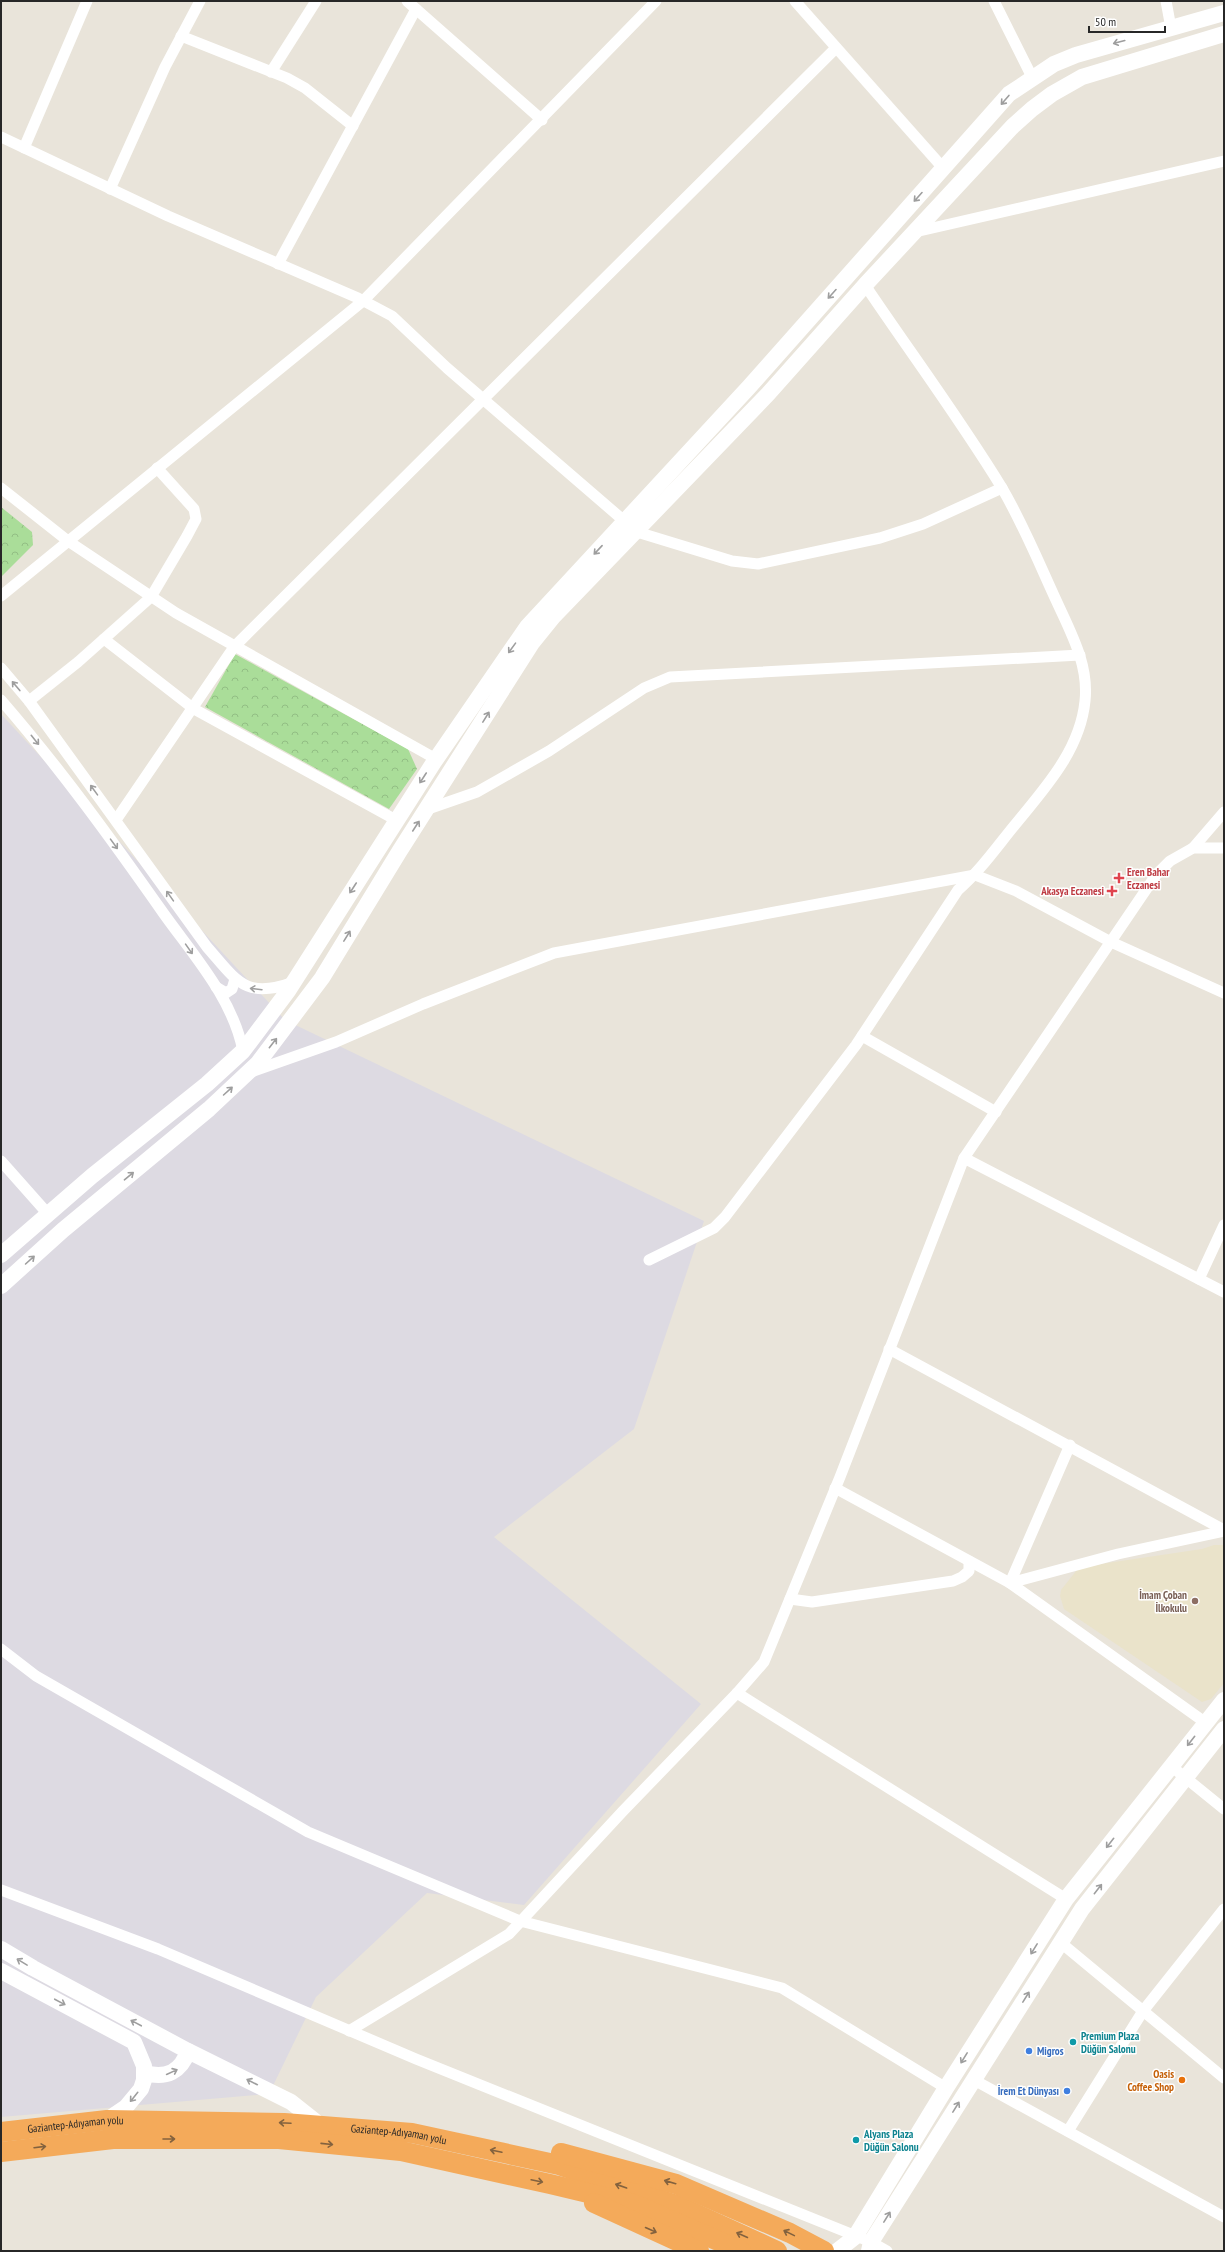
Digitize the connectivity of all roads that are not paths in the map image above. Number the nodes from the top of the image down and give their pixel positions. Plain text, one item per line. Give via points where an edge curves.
1 (87, 1) edge
2 (200, 1) edge
3 (316, 1) edge
4 (407, 1) edge
5 (656, 1) edge
6 (795, 1) edge
7 (994, 1) edge
8 (1166, 1) edge
9 (416, 9) junction
10 (1224, 13) edge
11 (1170, 28) junction
12 (1224, 34) edge
13 (181, 36) junction
14 (836, 48) junction
15 (271, 72) junction
16 (1032, 77) junction
17 (542, 120) junction
18 (353, 126) junction
19 (1, 136) edge
20 (24, 148) junction
21 (1224, 161) edge
22 (944, 169) junction
23 (110, 189) junction
24 (913, 233) junction
25 (278, 264) junction
26 (865, 285) junction
27 (363, 301) junction
28 (484, 400) junction
29 (157, 468) junction
30 (1, 488) edge
31 (1002, 488) junction
32 (630, 527) junction
33 (68, 541) junction
34 (1, 596) edge
35 (151, 597) junction
36 (104, 639) junction
37 (234, 647) junction
38 (1080, 655) junction
39 (1, 668) edge
40 (1, 700) edge
41 (29, 701) junction
42 (194, 709) junction
43 (436, 758) junction
44 (428, 809) junction
45 (1224, 812) edge
46 (116, 820) junction
47 (396, 820) junction
48 (1193, 848) junction
49 (1224, 848) edge
50 (975, 875) junction
51 (1111, 942) junction
52 (235, 979) junction
53 (294, 982) junction
54 (214, 985) junction
55 (1224, 993) edge
56 (862, 1036) junction
57 (243, 1051) junction
58 (248, 1073) junction
59 (996, 1112) junction
60 (964, 1158) junction
61 (1, 1161) edge
62 (48, 1214) junction
63 (1224, 1225) edge
64 (1, 1255) edge
65 (649, 1260) dead end
66 (1199, 1279) junction
67 (1, 1286) edge
68 (1224, 1292) edge
69 (889, 1349) junction
70 (1070, 1445) junction
71 (835, 1488) junction
72 (1224, 1530) edge
73 (969, 1561) junction
74 (1010, 1583) junction
75 (790, 1600) junction
76 (1, 1649) edge
77 (738, 1693) junction
78 (1224, 1700) edge
79 (1206, 1723) junction
80 (1224, 1729) edge
81 (1171, 1766) junction
82 (1186, 1777) junction
83 (1224, 1809) edge
84 (1, 1890) edge
85 (1066, 1899) junction
86 (1224, 1909) edge
87 (520, 1921) junction
88 (1060, 1942) junction
89 (1, 1949) edge
90 (1, 1970) edge
91 (1143, 2011) junction
92 (350, 2031) junction
93 (188, 2051) junction
94 (145, 2072) junction
95 (1224, 2078) edge
96 (974, 2080) junction
97 (946, 2088) junction
98 (107, 2120) junction
99 (320, 2126) junction
100 (1068, 2131) junction
101 (1, 2132) edge
102 (1, 2152) edge
103 (519, 2156) junction
104 (565, 2188) junction
105 (1224, 2217) edge
106 (855, 2238) junction
107 (870, 2247) edge
108 (699, 2251) edge
109 (741, 2251) edge
110 (777, 2251) edge
111 (824, 2251) edge
112 (837, 2251) edge
113 (887, 2251) edge

1 - 20 street
2 - 13 street
3 - 15 street
4 - 9 street
5 - 17 street
6 - 14 street
7 - 16 street
8 - 11 street
9 - 17 street
9 - 18 street
10 - 11 street
11 -> 16 street via 1076,55
12 - 24 street via 1082,77 1052,94 1013,126
13 - 15 street
13 - 23 street
14 - 22 street
14 - 28 street
15 - 18 street via 306,88
16 -> 22 street via 1009,94
17 - 27 street
18 - 25 street
19 - 20 street
20 - 23 street
21 - 24 street
22 -> 32 street via 749,387
23 - 25 street
24 - 26 street
25 - 27 street
26 - 31 street
26 - 32 street via 768,394
27 - 28 street via 392,316
27 - 29 street
28 - 32 street
28 - 37 street
29 - 33 street
29 - 35 street via 188,500 194,509 196,519
30 - 33 street
31 - 32 street via 922,524 880,538 758,564 732,561
31 - 38 street via 1023,527
32 -> 43 street via 527,627
44 -> 32 street via 532,643
33 - 34 street
33 - 35 street
35 - 36 street
35 - 37 street
36 - 41 street
36 - 42 street
37 - 42 street
37 - 43 street
38 - 44 street via 670,677 644,688 549,751 477,792
38 - 50 street via 1086,682 1085,703 1079,730 1069,753 1055,776
41 -> 39 street
40 -> 54 street via 68,780
46 -> 41 street
42 - 46 street
42 - 47 street
43 -> 47 street
58 -> 44 street via 263,1057 322,978
45 - 48 street
52 -> 46 street via 207,947
47 -> 53 street
48 - 49 street
48 - 51 street via 1170,862 1156,875
50 - 51 street via 1016,891
50 - 56 street via 958,890
50 - 58 street via 554,953 423,1004 336,1042
51 - 55 street
51 - 59 street
53 -> 52 street via 269,990 252,989
52 - 54 street via 232,989 226,993
53 - 57 street
54 - 57 street via 233,1016 240,1032
56 - 59 street
56 - 65 street via 725,1217 714,1228
57 - 62 street via 207,1084
67 -> 58 street
59 - 60 street
60 - 66 street
60 - 69 street
61 - 62 street
62 - 64 street
63 - 66 street
66 - 68 street
69 - 70 street
69 - 71 street
70 - 72 street
70 - 74 street
71 - 73 street
71 - 75 street
72 - 74 street via 1118,1554
73 - 74 street
73 - 75 street via 969,1570 953,1581 812,1602
74 - 79 street
75 - 77 street via 764,1662
76 - 87 street via 36,1676 308,1832
77 - 85 street
77 - 87 street
78 - 79 street
79 -> 81 street
80 - 82 street
81 - 82 street
81 -> 85 street
82 - 83 street
88 -> 82 street via 1082,1909
84 - 92 street via 158,1949
85 -> 97 street
86 - 91 street
87 - 92 street via 508,1934
87 - 97 street via 782,1988
88 - 91 street
96 -> 88 street
93 -> 89 street
90 -> 94 street via 134,2042 141,2055
91 - 95 street
91 - 100 street
92 - 106 street
94 -> 93 street via 169,2075 180,2067
99 -> 93 street via 291,2102
94 -> 98 street via 141,2090 126,2107
96 - 100 street
107 -> 96 street
97 - 106 street
99 -> 98 highway, Gaziantep-Adıyaman yolu
98 - 101 highway, Gaziantep-Adıyaman yolu
103 -> 99 highway, Gaziantep-Adıyaman yolu via 412,2133
100 - 105 street
102 -> 104 highway, Gaziantep-Adıyaman yolu via 113,2139 280,2139 401,2151
110 -> 103 highway, Gaziantep-Adıyaman yolu via 679,2206 559,2164
111 -> 103 highway via 790,2233 676,2184 562,2153
104 -> 108 highway
104 - 109 highway, Gaziantep-Adıyaman yolu via 634,2204
106 - 107 street
106 - 112 street
107 - 113 street

